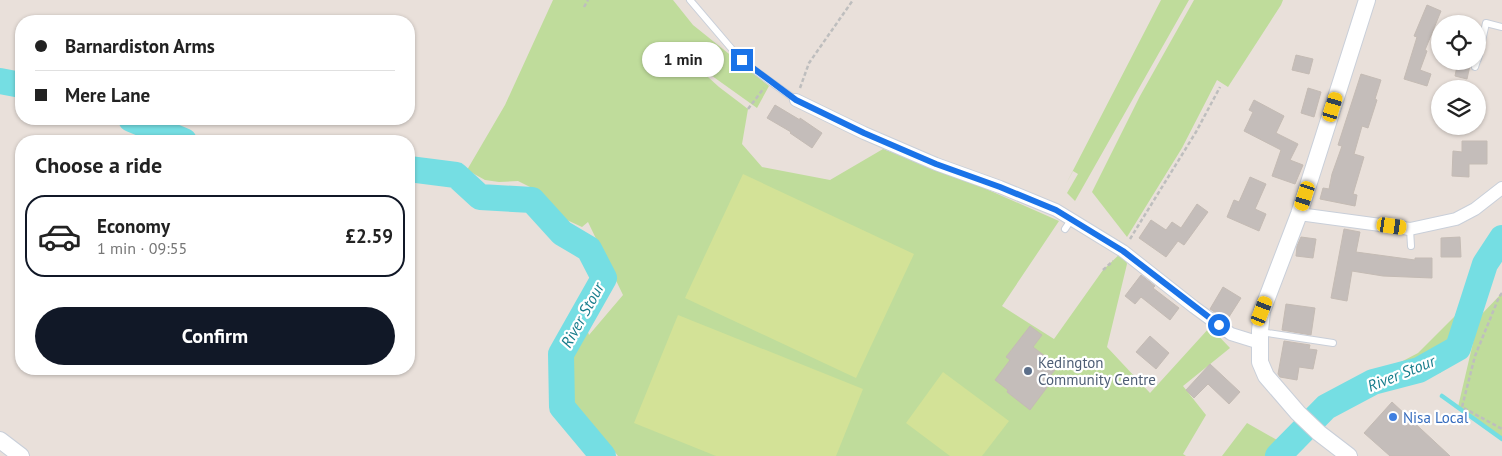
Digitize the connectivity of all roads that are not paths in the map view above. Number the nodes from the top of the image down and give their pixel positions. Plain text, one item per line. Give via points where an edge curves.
1 (690, 0) edge
2 (1367, 0) edge
3 (1486, 23) edge
4 (1502, 27) edge
5 (796, 100) joint
6 (1502, 188) edge
7 (1299, 214) junction
8 (1410, 229) junction
9 (1411, 246) dead end
10 (1260, 337) junction
11 (1333, 343) dead end
12 (1, 441) edge
13 (21, 456) edge
14 (1349, 456) edge

1 - 5 lane via 742,60
2 - 7 street
3 - 4 lane
5 - 10 street via 936,164 1048,207 1068,224 1123,251 1231,334
6 - 8 street via 1456,219
7 - 8 street
7 - 10 street via 1262,311
8 - 9 lane
10 - 11 lane
10 - 14 street via 1260,362 1266,376 1298,413
12 - 13 street

